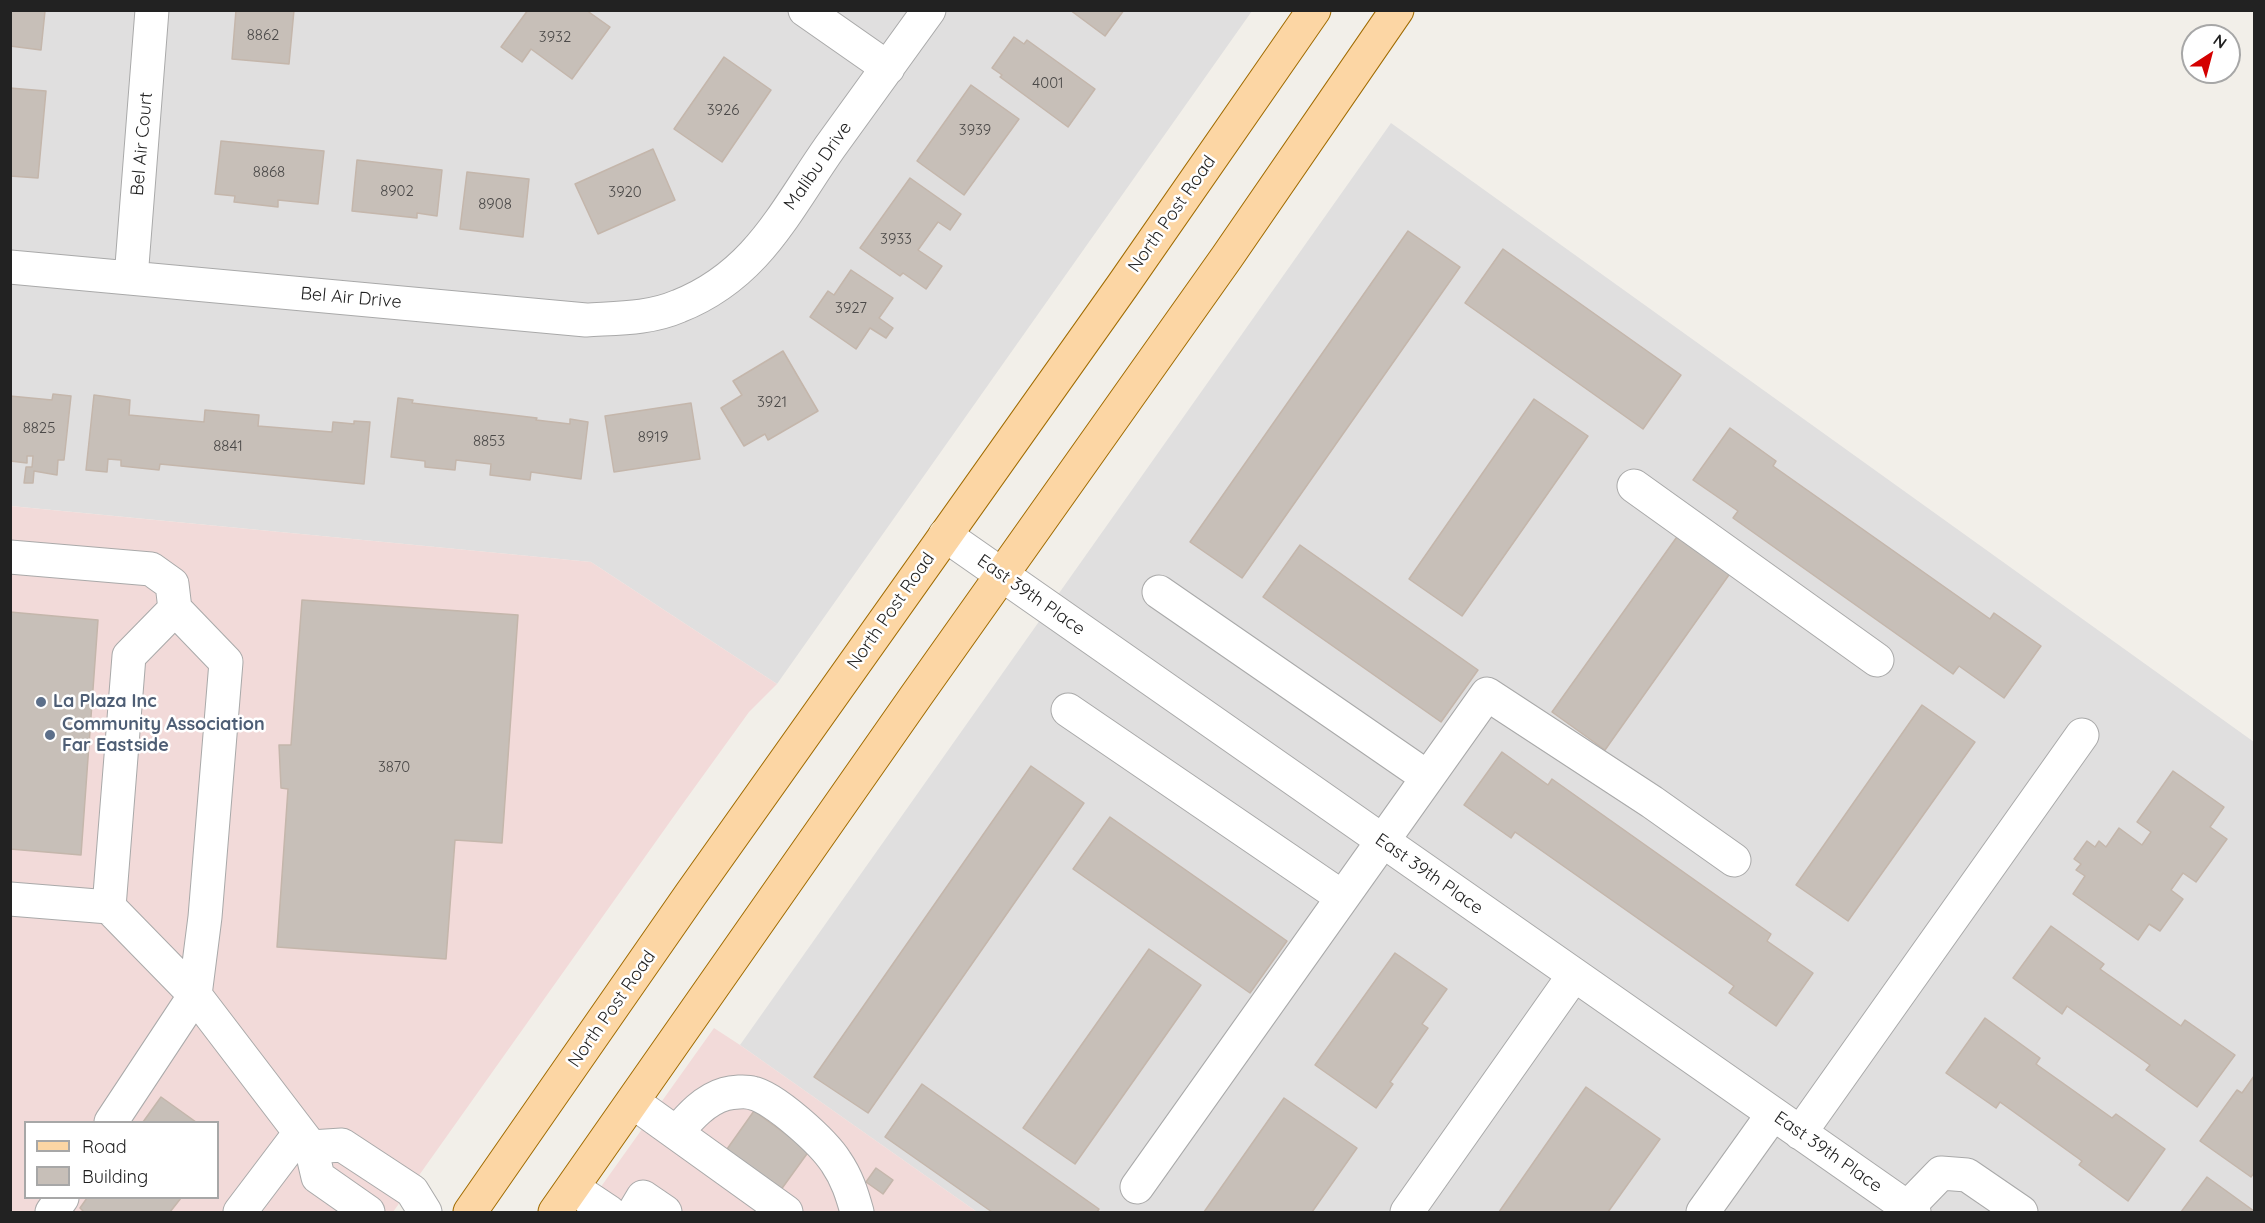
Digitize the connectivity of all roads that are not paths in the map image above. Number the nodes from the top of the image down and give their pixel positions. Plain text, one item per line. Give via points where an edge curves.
1 (152, 10) edge
2 (805, 10) edge
3 (929, 10) edge
4 (1314, 10) edge
5 (1397, 10) edge
6 (888, 68) junction
7 (10, 267) edge
8 (131, 278) junction
9 (689, 302) joint
10 (1634, 486) dead end
11 (945, 535) junction
12 (10, 557) edge
13 (1002, 575) junction
14 (1159, 592) dead end
15 (175, 609) junction
16 (1877, 660) dead end
17 (1068, 710) dead end
18 (2082, 735) dead end
19 (1427, 777) junction
20 (1382, 841) junction
21 (1734, 860) dead end
22 (1342, 897) junction
23 (10, 899) edge
24 (108, 907) junction
25 (1574, 975) junction
26 (195, 994) junction
27 (633, 1102) junction
28 (1773, 1114) junction
29 (112, 1121) edge
30 (676, 1133) junction
31 (1800, 1133) junction
32 (305, 1140) junction
33 (1137, 1187) dead end
34 (61, 1199) edge
35 (564, 1200) edge
36 (1911, 1210) edge
37 (52, 1212) edge
38 (240, 1212) edge
39 (368, 1212) edge
40 (425, 1212) edge
41 (470, 1212) edge
42 (609, 1212) edge
43 (786, 1212) edge
44 (857, 1212) edge
45 (1407, 1212) edge
46 (1703, 1212) edge
47 (2021, 1212) edge

1 - 8 street, Bel Air Court
2 - 6 street
3 - 6 street, Malibu Drive
4 - 11 main road, North Post Road
5 - 13 main road
6 - 9 street, Malibu Drive via 765,243 727,279
7 - 8 street, Bel Air Drive
8 - 9 street, Bel Air Drive via 586,320 622,320
10 - 16 street
11 - 13 street, East 39th Place
11 - 41 main road, North Post Road
12 - 15 street via 151,569 172,584
13 - 20 street, East 39th Place
13 - 27 main road
14 - 19 street
15 - 24 street via 129,656
15 - 26 street via 226,662
17 - 22 street
18 - 31 street
19 - 20 street
19 - 21 street via 1487,694
20 - 22 street
20 - 25 street, East 39th Place
22 - 33 street
23 - 24 street
24 - 26 street
25 - 28 street, East 39th Place
25 - 45 street
26 - 29 street
26 - 32 street
27 - 30 street
27 - 35 main road
28 - 31 street, East 39th Place
28 - 46 street
30 - 43 street
30 - 44 street via 698,1108 725,1094 753,1093 811,1133 835,1160 849,1184
31 - 36 street, East 39th Place
32 - 38 street
32 - 39 street via 318,1177
32 - 40 street via 342,1145 412,1191
34 - 37 street
35 - 42 street
36 - 47 street via 1941,1173 1967,1175

